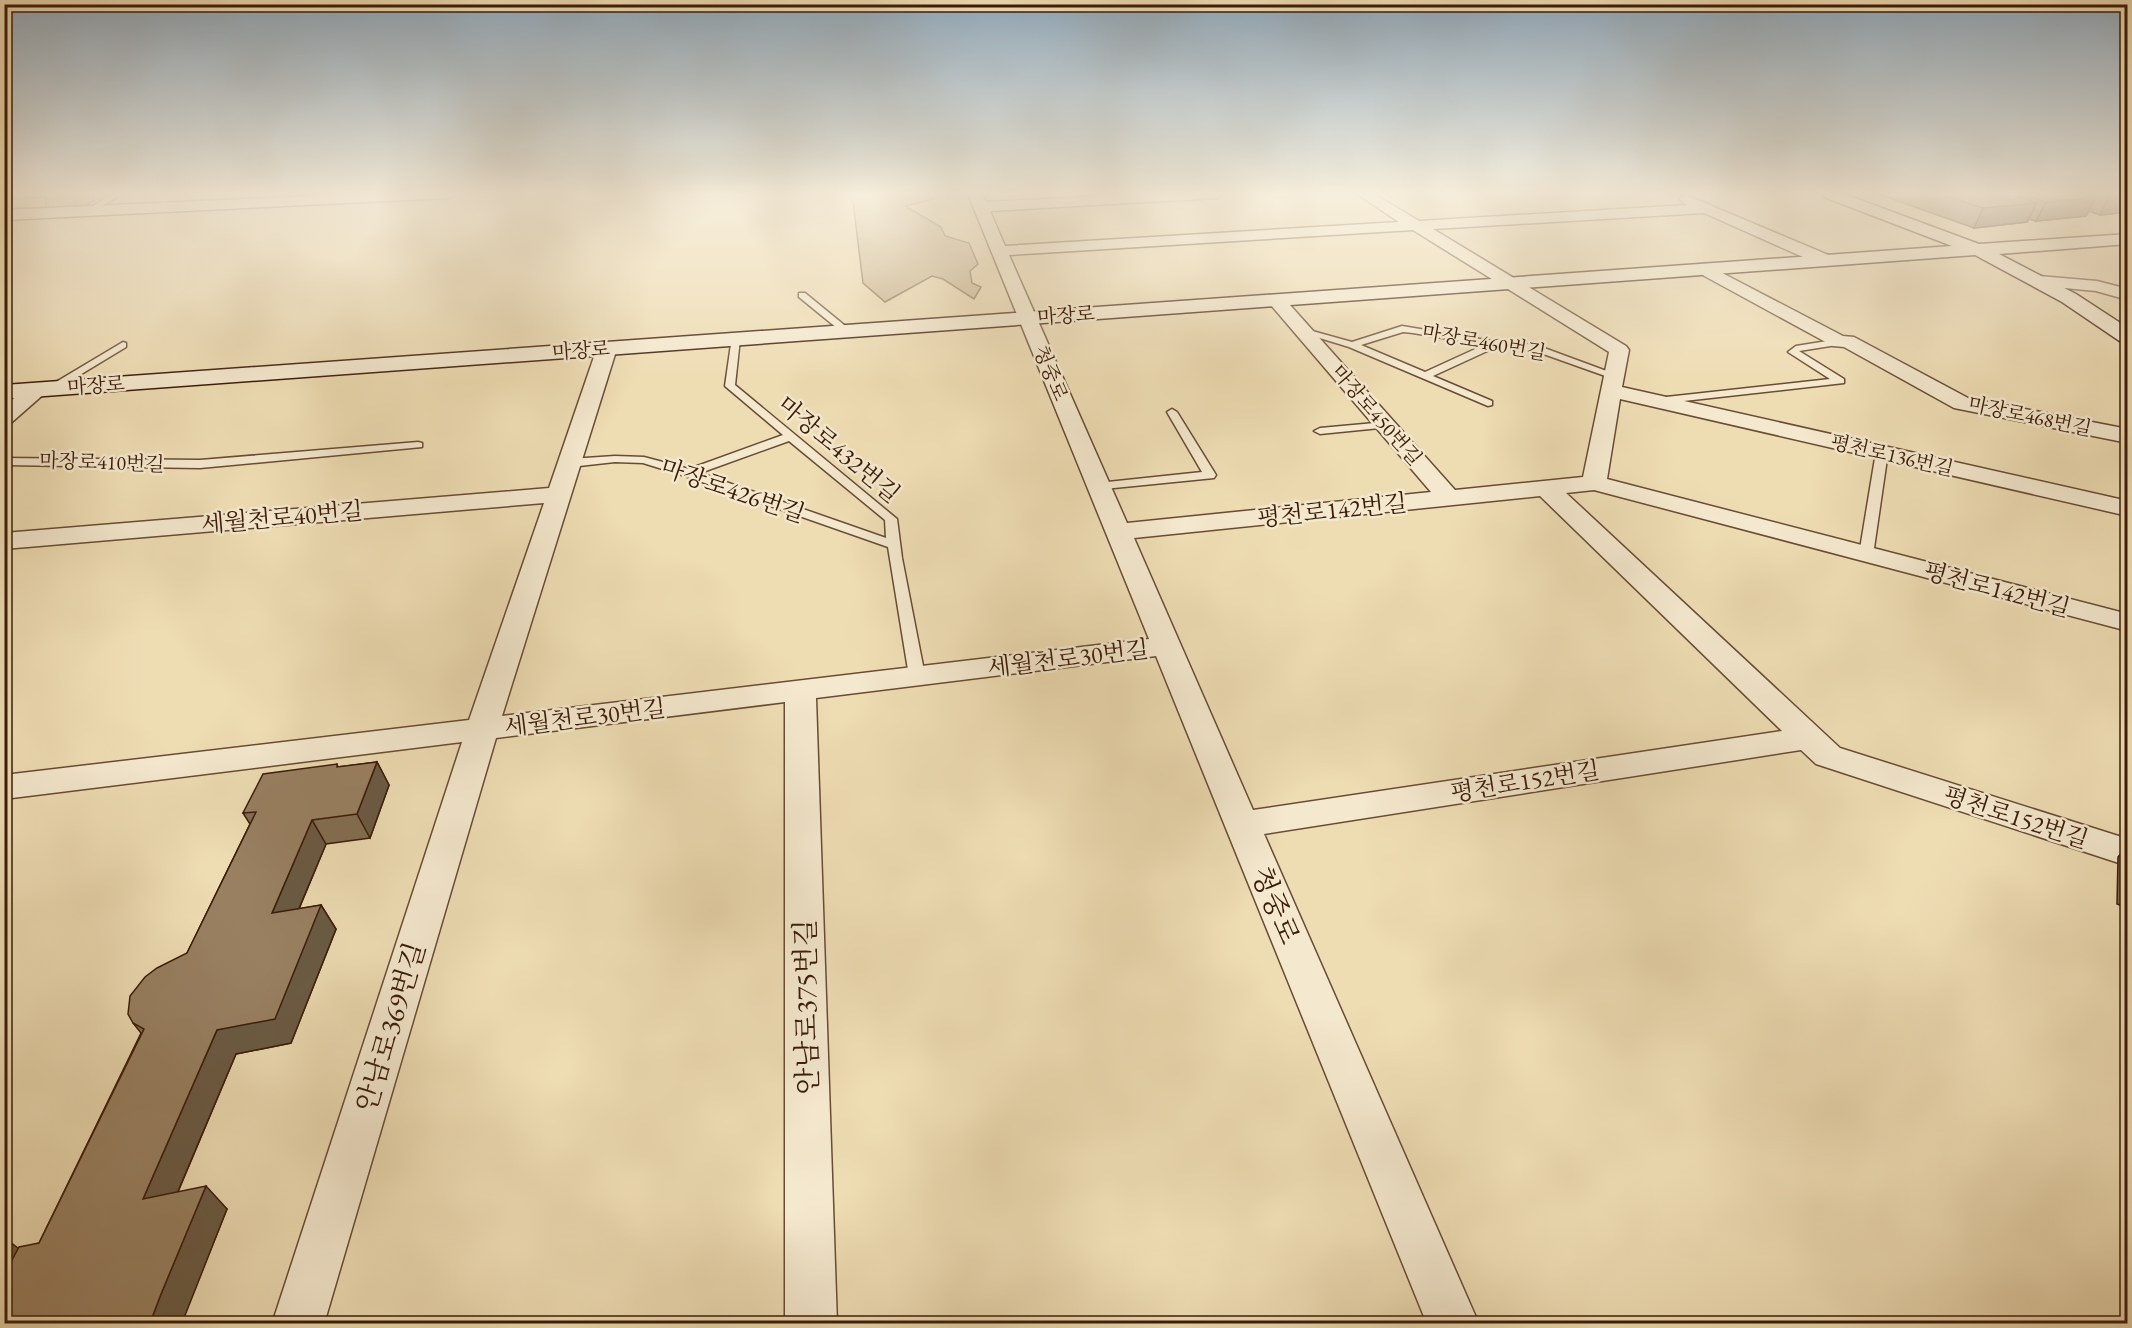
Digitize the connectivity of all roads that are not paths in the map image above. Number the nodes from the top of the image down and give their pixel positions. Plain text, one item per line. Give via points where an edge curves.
1 (1001, 256) edge
2 (1465, 256) edge
3 (1816, 256) edge
4 (1896, 256) edge
5 (1990, 256) edge
6 (1827, 261) junction
7 (1705, 269) junction
8 (2039, 281) junction
9 (1509, 283) junction
10 (802, 295) dead end
11 (2127, 295) edge
12 (1276, 300) junction
13 (1027, 318) junction
14 (846, 331) junction
15 (1305, 332) junction
16 (2127, 338) edge
17 (735, 339) junction
18 (1840, 342) junction
19 (1497, 343) junction
20 (123, 345) dead end
21 (1352, 345) junction
22 (607, 348) junction
23 (1425, 376) junction
24 (1840, 381) joint
25 (1613, 383) junction
26 (44, 389) junction
27 (4, 392) edge
28 (1657, 401) junction
29 (1488, 403) dead end
30 (1172, 411) dead end
31 (4, 417) edge
32 (1386, 425) junction
33 (1320, 431) dead end
34 (792, 436) junction
35 (2127, 436) edge
36 (418, 445) dead end
37 (1882, 452) junction
38 (4, 461) edge
39 (570, 463) junction
40 (689, 473) junction
41 (1594, 483) junction
42 (1098, 487) junction
43 (1546, 488) junction
44 (560, 494) junction
45 (1449, 498) junction
46 (2127, 509) edge
47 (1118, 532) junction
48 (4, 541) edge
49 (893, 545) junction
50 (1866, 555) junction
51 (2127, 623) edge
52 (1166, 646) junction
53 (916, 676) junction
54 (800, 690) junction
55 (482, 730) junction
56 (1808, 738) junction
57 (4, 787) edge
58 (1242, 825) junction
59 (2127, 854) edge
60 (298, 1323) edge
61 (811, 1323) edge
62 (1453, 1323) edge

1 - 13 street, 청중로
2 - 9 street
3 - 6 street
4 - 6 main road, 마장로
5 - 8 main road
6 - 7 main road, 마장로
7 - 9 main road, 마장로
7 - 18 street, 마장로468번길
8 - 11 street via 2097,286
8 - 16 main road
9 - 12 main road, 마장로
9 - 25 street, 마장로460번길 via 1619,350
10 - 14 lane
12 - 13 main road, 마장로
12 - 15 street, 마장로450번길
13 - 14 main road, 마장로
13 - 42 street, 청중로
14 - 17 main road, 마장로
15 - 21 lane, 마장로450번길
15 - 32 street, 마장로450번길
17 - 22 main road, 마장로
17 - 34 lane, 마장로432번길 via 730,386
18 - 24 lane, 마장로468번길 via 1793,352
18 - 35 street, 마장로468번길 via 1847,341 1962,403
19 - 21 lane, 마장로460번길 via 1402,329
19 - 23 lane
19 - 25 lane, 마장로460번길 via 1536,348
20 - 26 lane
21 - 23 lane, 마장로450번길
22 - 26 main road, 마장로
22 - 39 street
23 - 29 lane, 마장로450번길
24 - 28 lane, 평천로136번길
25 - 28 street, 평천로136번길
25 - 41 street, 마장로460번길
26 - 27 main road, 마장로
26 - 31 street
28 - 37 street, 평천로136번길
30 - 42 lane via 1210,475
32 - 33 lane
32 - 45 street, 마장로450번길
34 - 40 lane
34 - 49 lane, 마장로432번길 via 891,519
36 - 38 lane, 마장로410번길 via 200,464
37 - 46 street, 평천로136번길
37 - 50 lane
39 - 40 lane, 마장로426번길 via 644,460
39 - 44 street
40 - 49 lane, 마장로426번길
41 - 43 street, 평천로142번길
41 - 50 street, 평천로142번길
42 - 47 street, 청중로
43 - 45 street, 평천로142번길
43 - 56 street, 평천로152번길
44 - 48 street, 세월천로40번길
44 - 55 street
45 - 47 street, 평천로142번길
47 - 52 street, 청중로
49 - 53 lane, 마장로432번길
50 - 51 street, 평천로142번길
52 - 53 street, 세월천로30번길
52 - 58 street, 청중로
53 - 54 street, 세월천로30번길
54 - 55 street, 세월천로30번길
54 - 61 street, 안남로375번길
55 - 57 street, 세월천로30번길
55 - 60 street, 안남로369번길
56 - 58 street, 평천로152번길
56 - 59 street, 평천로152번길 via 1828,756
58 - 62 street, 청중로

